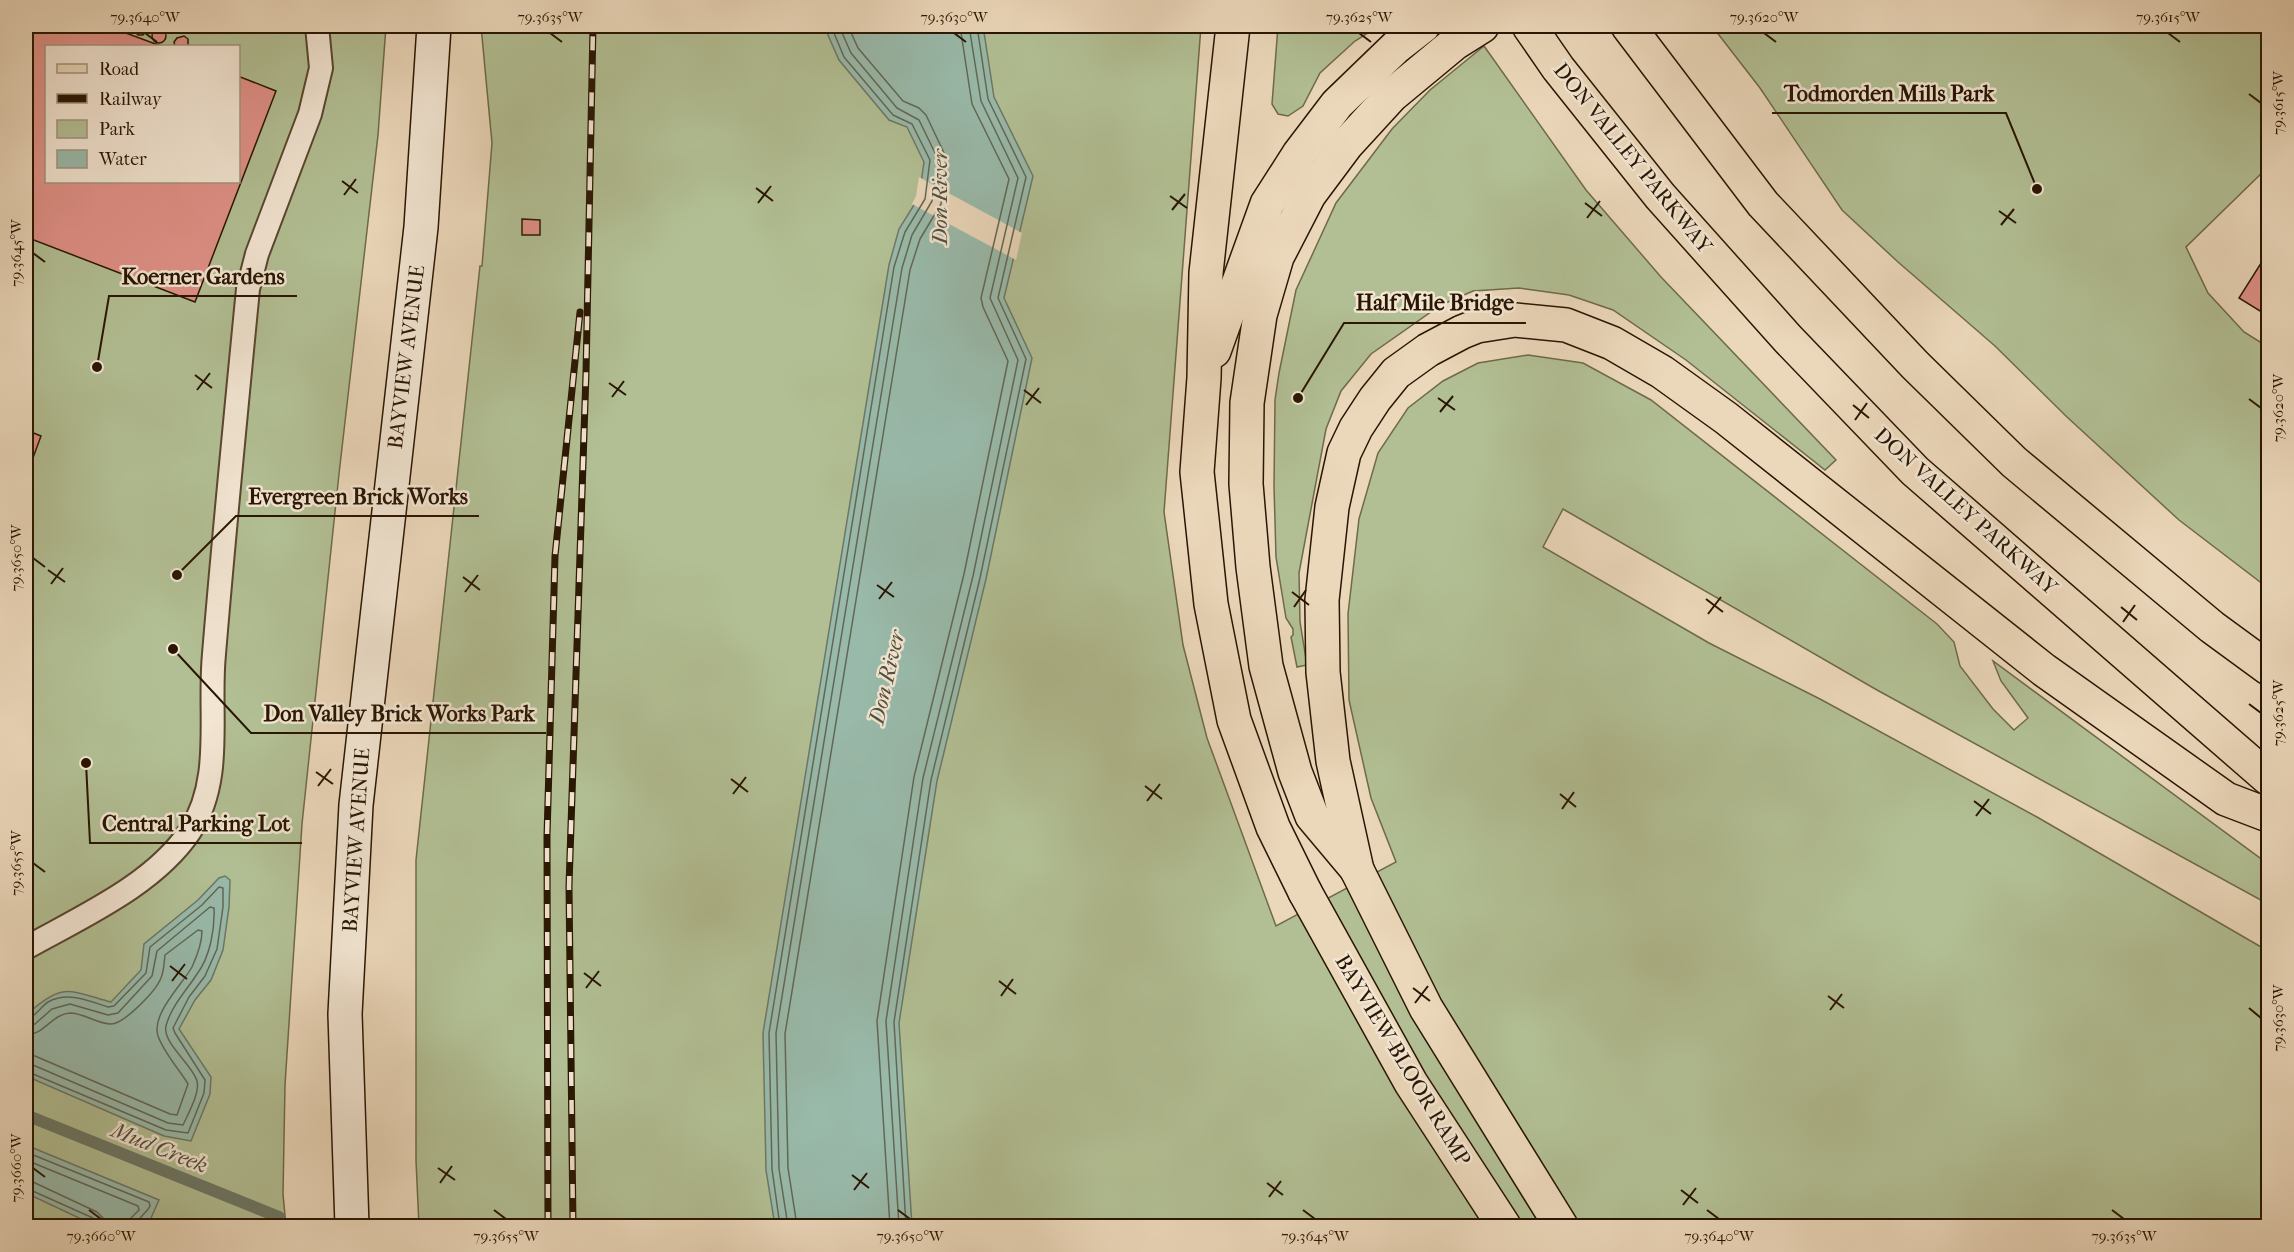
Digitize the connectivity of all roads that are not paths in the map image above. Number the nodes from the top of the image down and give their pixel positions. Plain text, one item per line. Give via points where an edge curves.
1 (317, 26) edge
2 (434, 26) edge
3 (1233, 26) edge
4 (1423, 26) edge
5 (1482, 26) edge
6 (1529, 26) edge
7 (1628, 26) edge
8 (1204, 378) junction
9 (2268, 668) edge
10 (2268, 778) edge
11 (2268, 815) edge
12 (1358, 870) junction
13 (26, 948) edge
14 (352, 1227) edge
15 (1504, 1227) edge
16 (1561, 1227) edge

1 - 13 lane via 321,68 310,114 257,254 248,289 213,658 210,778 201,810 178,848 163,863 121,894
2 - 14 main road, BAYVIEW AVENUE via 421,227 356,805 345,1014
3 - 8 main road via 1206,273
4 - 8 main road via 1337,104 1267,204
5 - 12 main road via 1391,96 1347,144 1309,195 1275,267 1260,315 1247,403 1246,484 1266,666 1295,772 1312,816
6 - 10 main road, DON VALLEY PARKWAY via 1668,205 1788,339 1915,471
7 - 9 main road via 1763,204 1915,365 2014,462 2212,627
8 - 15 main road, BAYVIEW-BLOOR RAMP via 1197,472 1211,604 1234,720 1273,827 1305,892 1412,1083
11 - 12 main road via 2226,799 2044,670 1726,418 1662,372 1612,343 1566,325 1515,320 1462,332 1396,373 1356,428 1344,453 1332,507 1323,600 1323,672 1333,760
12 - 16 main road via 1426,1008

